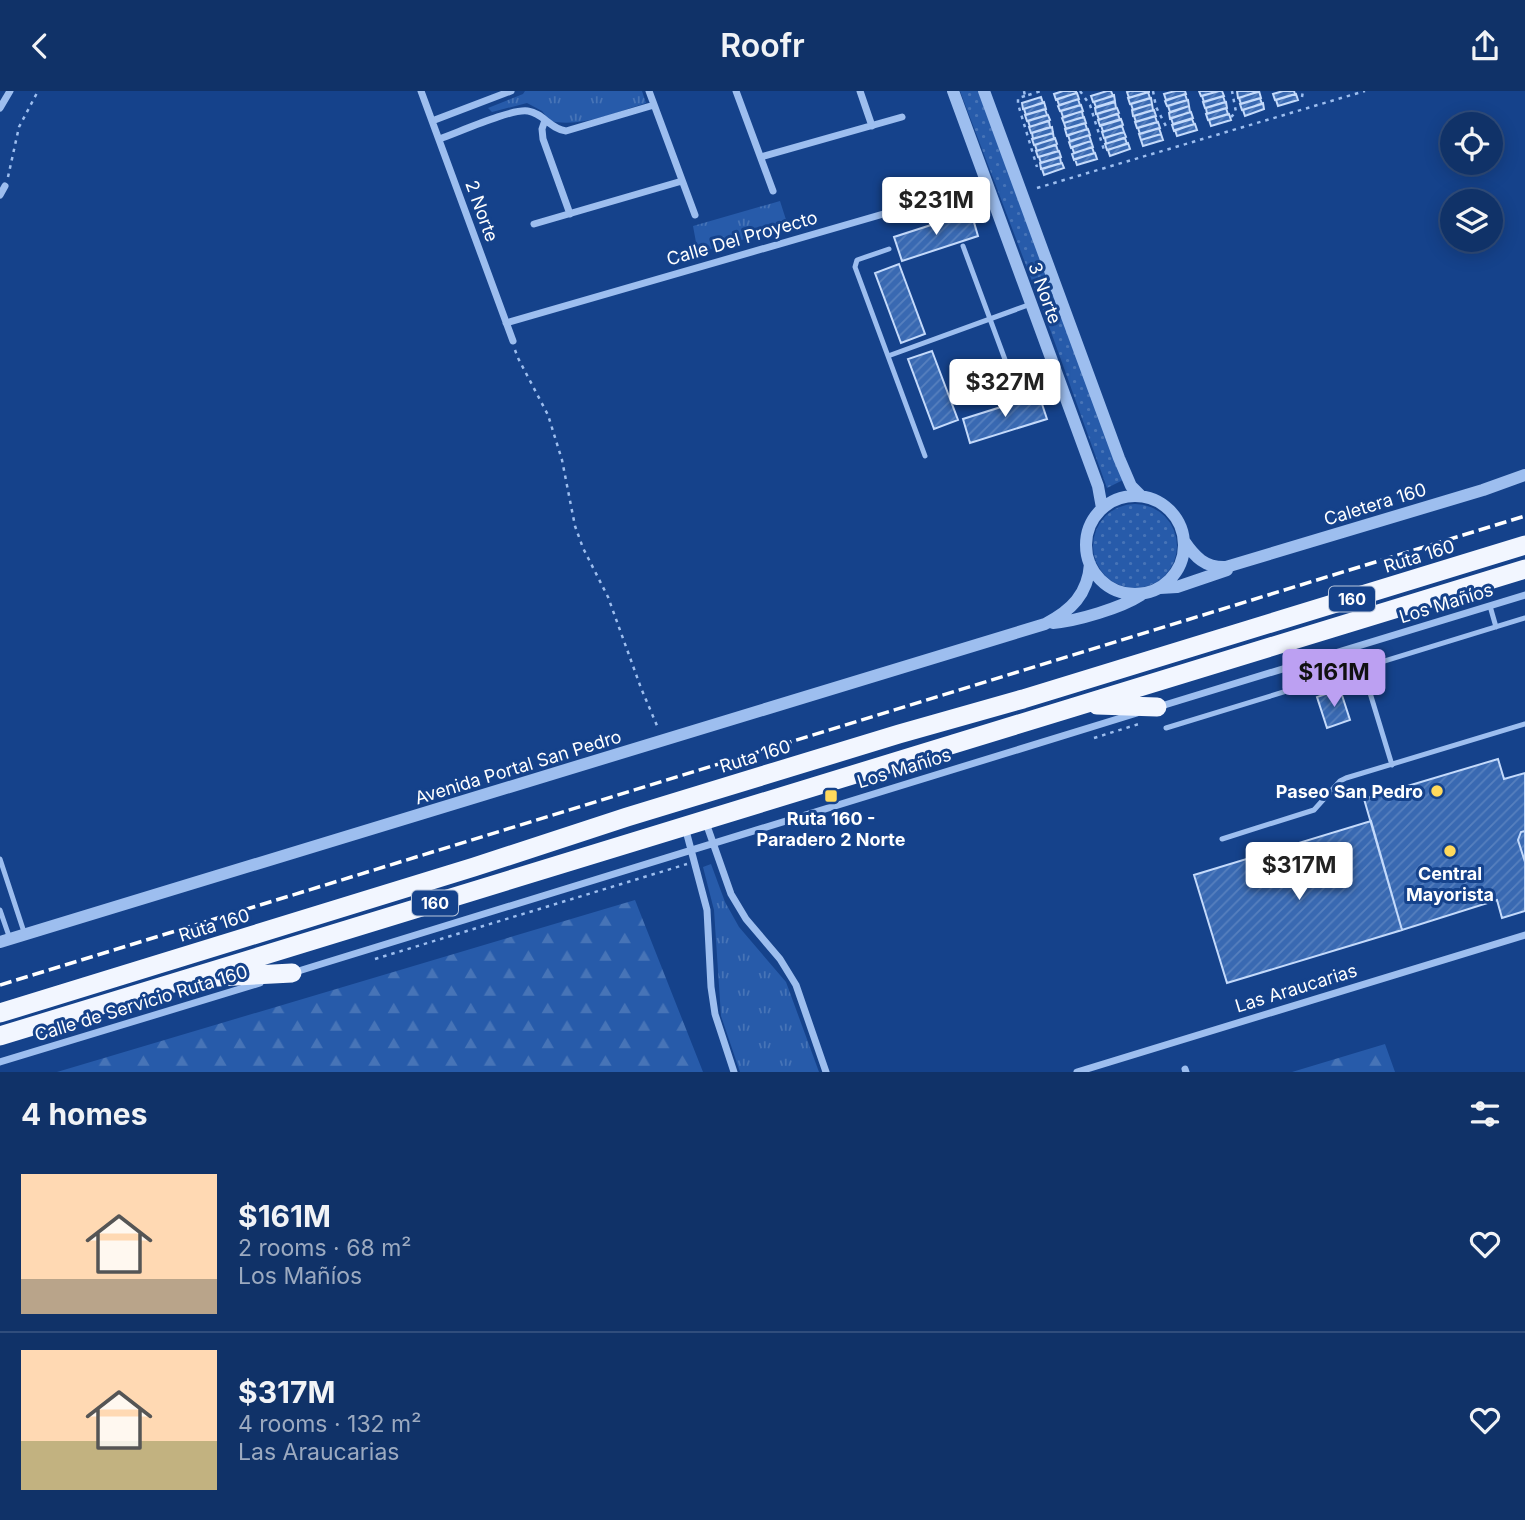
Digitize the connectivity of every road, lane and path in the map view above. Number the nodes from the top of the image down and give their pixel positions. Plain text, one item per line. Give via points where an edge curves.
1 (10, 91) edge
2 (38, 91) edge
3 (421, 91) edge
4 (511, 91) edge
5 (649, 91) edge
6 (736, 91) edge
7 (860, 91) edge
8 (953, 91) edge
9 (984, 91) edge
10 (1024, 91) edge
11 (1041, 91) edge
12 (1080, 91) edge
13 (1153, 91) edge
14 (1232, 91) edge
15 (1303, 91) edge
16 (1365, 91) edge
17 (1025, 96) junction
18 (1302, 97) dead end
19 (654, 106) junction
20 (0, 108) edge
21 (902, 117) dead end
22 (1231, 117) dead end
23 (545, 120) junction
24 (432, 121) junction
25 (872, 126) junction
26 (1168, 130) dead end
27 (439, 139) junction
28 (1104, 150) dead end
29 (761, 157) junction
30 (1037, 167) dead end
31 (682, 181) junction
32 (987, 184) junction
33 (5, 187) joint
34 (1037, 188) dead end
35 (773, 191) dead end
36 (0, 195) edge
37 (569, 214) junction
38 (695, 215) dead end
39 (534, 224) dead end
40 (963, 246) dead end
41 (889, 249) dead end
42 (1031, 304) junction
43 (989, 319) junction
44 (506, 323) junction
45 (513, 341) dead end
46 (888, 356) junction
47 (518, 358) dead end
48 (1017, 392) dead end
49 (925, 456) dead end
50 (1525, 475) edge
51 (1141, 496) junction
52 (1102, 508) junction
53 (1184, 541) junction
54 (1525, 545) edge
55 (1090, 564) junction
56 (1234, 566) junction
57 (1525, 569) edge
58 (1160, 587) junction
59 (1143, 594) junction
60 (1525, 595) edge
61 (1490, 606) junction
62 (1525, 618) edge
63 (1045, 624) junction
64 (1496, 627) junction
65 (1356, 647) junction
66 (1363, 669) junction
67 (1078, 705) junction
68 (1157, 707) junction
69 (1525, 724) edge
70 (1166, 728) dead end
71 (663, 741) junction
72 (1392, 765) junction
73 (687, 799) junction
74 (705, 820) junction
75 (685, 826) junction
76 (1222, 839) dead end
77 (713, 844) junction
78 (691, 851) junction
79 (0, 859) edge
80 (0, 910) edge
81 (25, 934) junction
82 (1525, 935) edge
83 (5, 941) edge
84 (292, 973) junction
85 (185, 979) junction
86 (0, 1013) edge
87 (0, 1036) edge
88 (0, 1062) edge
89 (734, 1072) edge
90 (826, 1072) edge
91 (1077, 1072) edge

1 - 20 street
2 - 33 path via 19,127
3 - 24 street, 2 Norte
4 - 24 street
5 - 19 street
6 - 29 street
7 - 25 street
8 - 32 street, 3 Norte
9 - 51 street, 3 Norte via 1119,459
10 - 17 path
11 - 17 path
12 - 28 path via 1090,105
13 - 26 path
14 - 22 path via 1236,112
15 - 18 path
16 - 34 path
17 - 30 path via 1018,104
19 - 23 street via 566,131
19 - 31 street
21 - 25 street
23 - 27 street via 532,112 516,111
23 - 37 street via 543,139
24 - 27 street, 2 Norte
25 - 29 street
27 - 44 street, 2 Norte
29 - 35 street
31 - 37 street
31 - 38 street
32 - 42 street, 3 Norte
32 - 44 street, Calle Del Proyecto
33 - 36 street
37 - 39 street
40 - 43 lane
41 - 46 lane via 857,260 855,265
42 - 43 lane
42 - 52 street, 3 Norte
43 - 46 lane
43 - 48 lane
44 - 45 street, 2 Norte
46 - 49 lane
47 - 71 path via 548,415 579,537 608,597
50 - 56 street, Caletera 160
51 - 52 street via 1120,498
51 - 53 street, 3 Norte via 1170,511
52 - 55 street via 1087,534
53 - 56 street, Caletera 160 via 1205,563 1219,568
53 - 58 street via 1178,567
54 - 73 highway, Ruta 160 / 160
55 - 59 street via 1111,588
55 - 63 street, Avenida Portal San Pedro via 1079,599
56 - 58 street, Caletera 160 via 1177,587
57 - 67 highway, 160
58 - 59 street
59 - 63 street, Avenida Portal San Pedro via 1068,621
60 - 61 street, Los Mañíos
61 - 64 lane
61 - 65 street, Los Mañíos
62 - 64 lane
63 - 71 street, Avenida Portal San Pedro
64 - 66 lane
65 - 66 lane
65 - 68 street, Los Mañíos
66 - 70 lane
66 - 72 lane
67 - 68 highway
67 - 74 highway, 160
68 - 77 street, Los Mañíos
69 - 72 lane
71 - 81 street, Avenida Portal San Pedro
72 - 76 lane via 1340,781 1314,810
73 - 74 highway
73 - 75 highway
73 - 86 highway, Ruta 160 / 160
74 - 75 highway, 160
74 - 77 street
75 - 78 street
75 - 85 highway, 160
77 - 78 street, Los Mañíos
77 - 90 street via 739,908 796,985
78 - 84 street, Los Mañíos
78 - 89 street via 708,911 715,1014
79 - 81 lane
80 - 83 lane
81 - 83 street, Avenida Portal San Pedro
82 - 91 street, Las Araucarias
84 - 85 highway
84 - 88 street, Calle de Servicio Ruta 160
85 - 87 highway, 160

